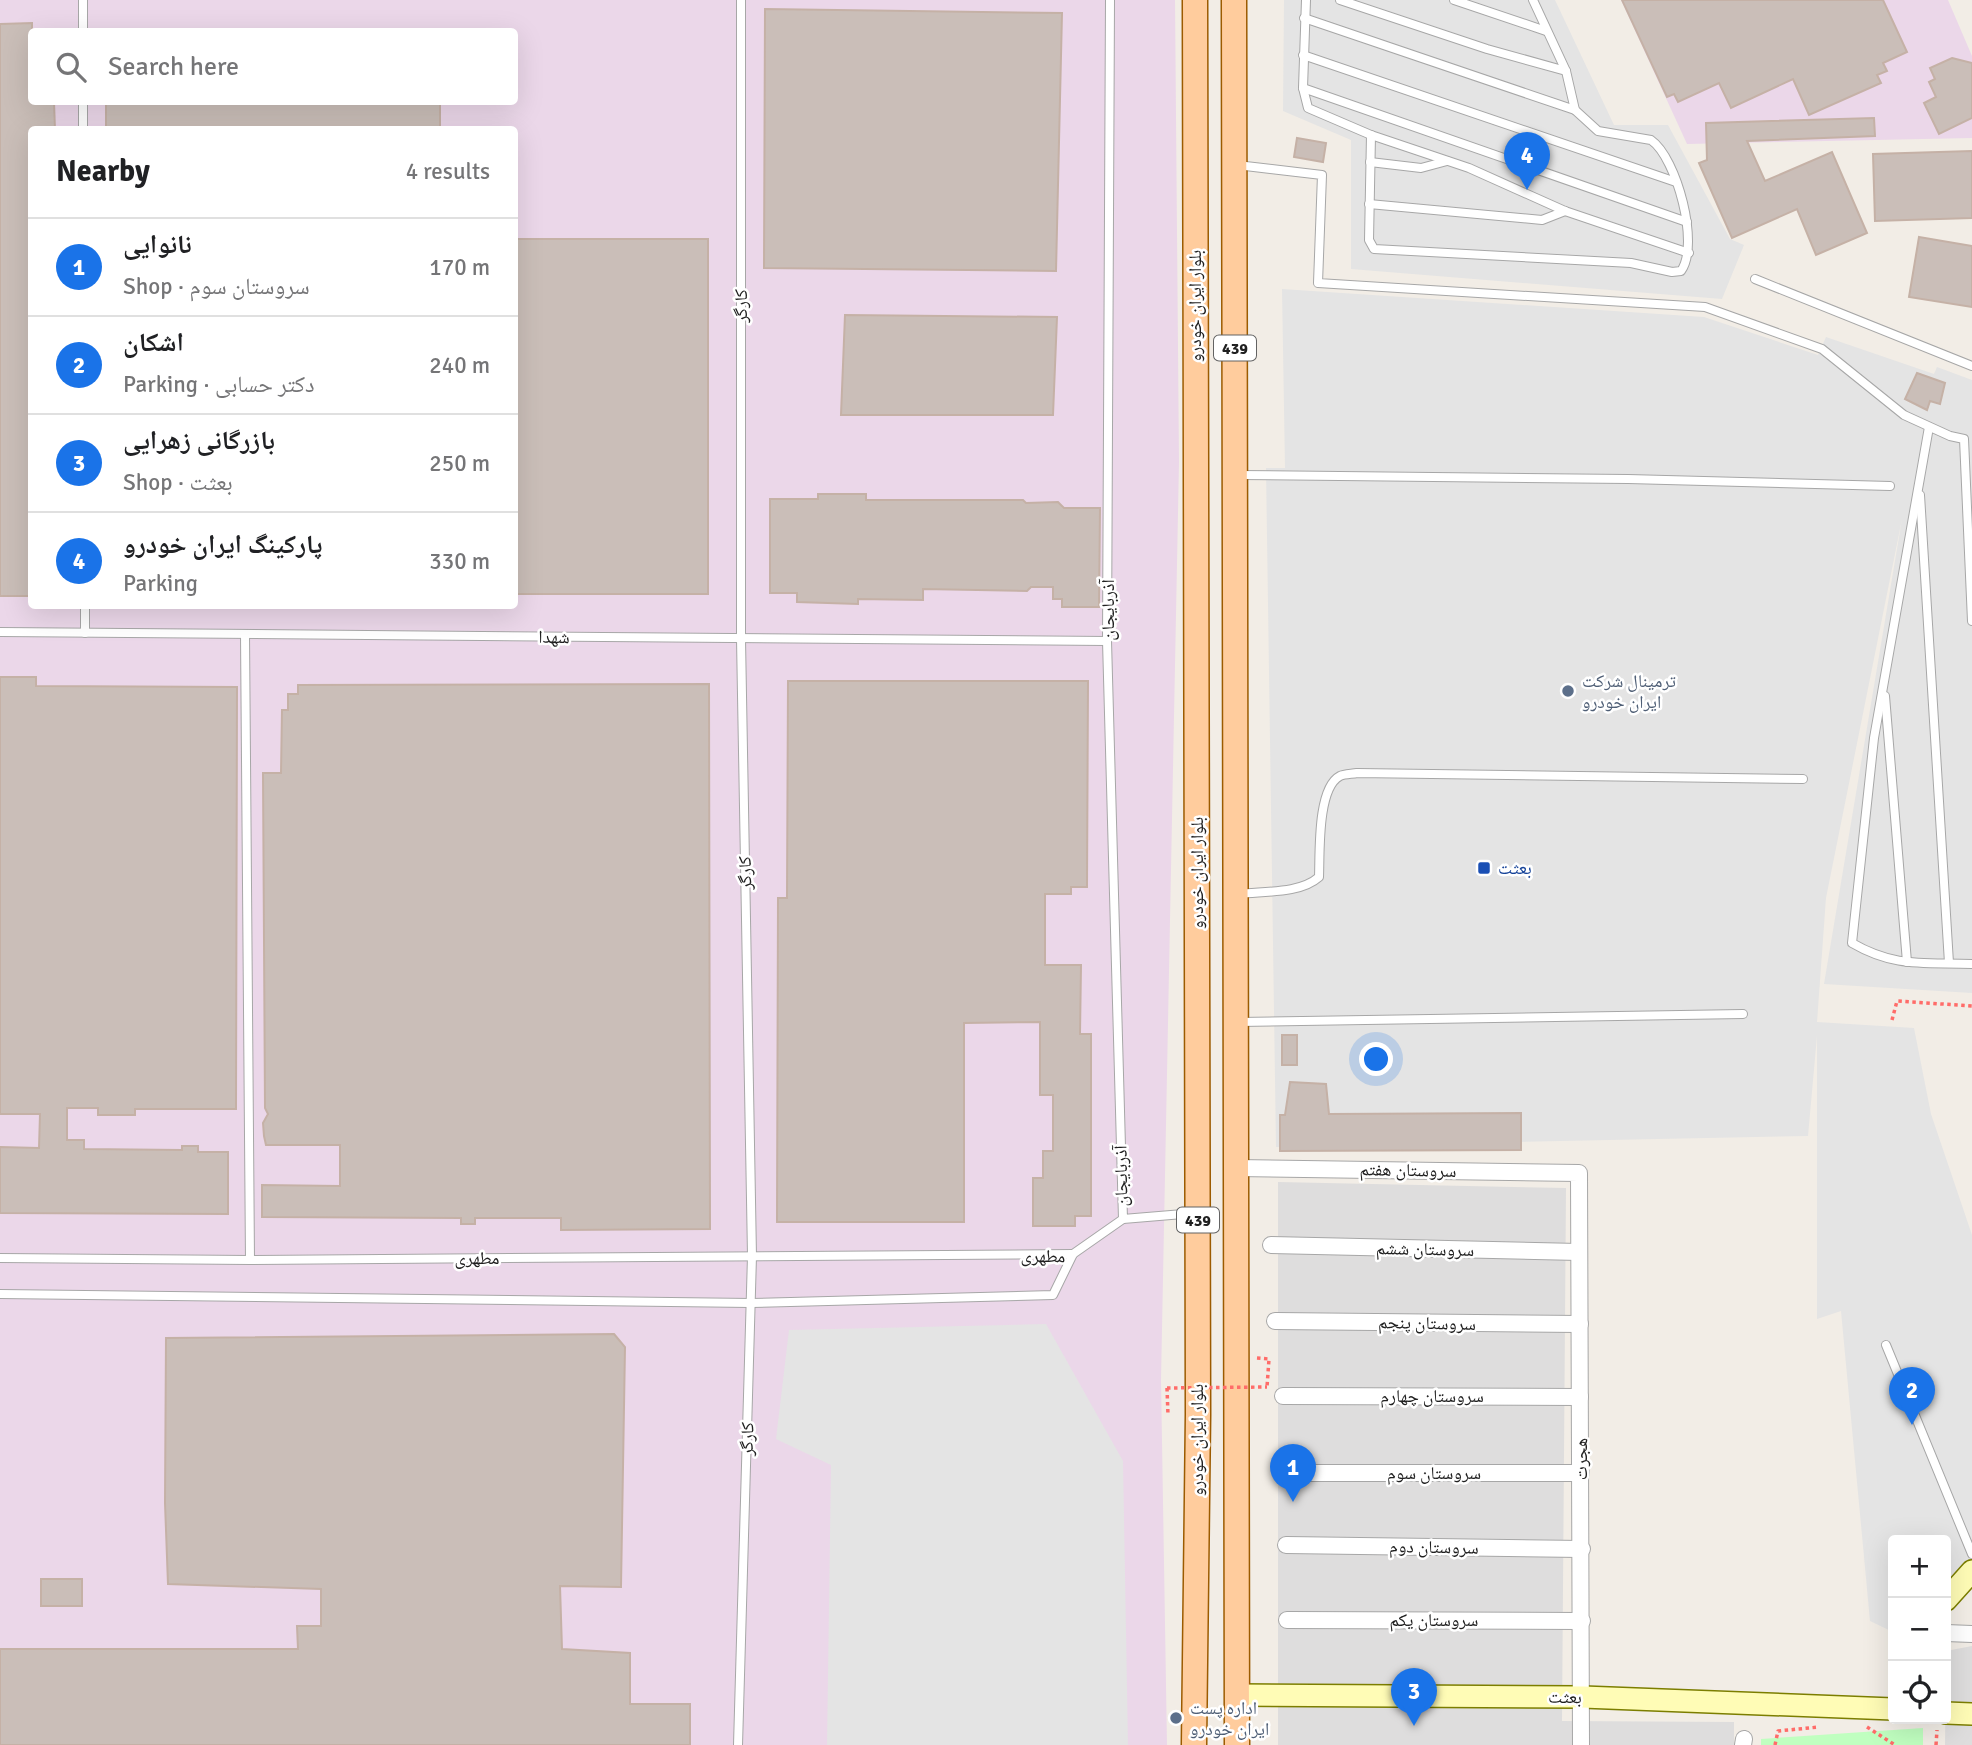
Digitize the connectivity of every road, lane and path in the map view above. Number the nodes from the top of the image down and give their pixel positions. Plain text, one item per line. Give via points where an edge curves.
1 (83, 0) edge
2 (741, 0) edge
3 (1111, 0) edge
4 (1195, 0) edge
5 (1234, 0) edge
6 (1306, 0) edge
7 (1340, 0) edge
8 (1454, 0) edge
9 (1532, 0) edge
10 (1304, 18) junction
11 (83, 28) edge
12 (1546, 31) junction
13 (1303, 55) junction
14 (1566, 71) junction
15 (1303, 88) junction
16 (83, 105) edge
17 (1575, 110) junction
18 (83, 126) edge
19 (1371, 135) junction
20 (1447, 161) junction
21 (1370, 162) junction
22 (1234, 165) junction
23 (1676, 182) junction
24 (1369, 204) junction
25 (1564, 211) junction
26 (1687, 222) junction
27 (1689, 253) junction
28 (1755, 279) dead end
29 (1972, 366) edge
30 (1929, 427) junction
31 (1968, 441) edge
32 (1235, 475) junction
33 (1919, 481) junction
34 (1890, 486) dead end
35 (85, 609) edge
36 (1972, 621) edge
37 (0, 632) edge
38 (85, 633) junction
39 (245, 634) junction
40 (741, 639) junction
41 (1196, 640) junction
42 (1107, 641) junction
43 (1235, 641) junction
44 (1884, 683) junction
45 (1196, 695) junction
46 (1235, 696) junction
47 (1803, 779) dead end
48 (1236, 894) junction
49 (1907, 962) junction
50 (1949, 963) junction
51 (1972, 964) edge
52 (1972, 1006) edge
53 (1743, 1014) dead end
54 (1892, 1020) dead end
55 (1236, 1022) junction
56 (1236, 1168) junction
57 (1579, 1173) joint
58 (1198, 1213) junction
59 (1123, 1219) junction
60 (1271, 1245) dead end
61 (1579, 1252) junction
62 (1073, 1254) junction
63 (752, 1256) junction
64 (0, 1258) edge
65 (250, 1260) junction
66 (0, 1294) edge
67 (751, 1303) junction
68 (1275, 1321) dead end
69 (1580, 1324) junction
70 (1886, 1345) dead end
71 (1269, 1359) dead end
72 (1283, 1396) dead end
73 (1580, 1397) junction
74 (1167, 1415) dead end
75 (1287, 1473) dead end
76 (1581, 1474) junction
77 (1286, 1545) dead end
78 (1581, 1549) junction
79 (1972, 1554) edge
80 (1972, 1571) edge
81 (1948, 1598) edge
82 (1287, 1620) dead end
83 (1582, 1621) junction
84 (1951, 1633) edge
85 (1972, 1634) edge
86 (1237, 1695) junction
87 (1583, 1697) junction
88 (1888, 1709) edge
89 (1951, 1713) edge
90 (1972, 1714) edge
91 (1861, 1723) dead end
92 (1820, 1727) dead end
93 (738, 1745) edge
94 (1194, 1745) edge
95 (1237, 1745) edge
96 (1581, 1745) edge
97 (1775, 1745) edge
98 (1895, 1745) edge

1 - 11 lane
2 - 40 lane, کارگر
3 - 42 lane, آذربایجان
4 - 41 main road, بلوار ایران خودرو / 439
5 - 22 main road, 439
6 - 10 lane
7 - 14 lane
8 - 12 lane
9 - 12 lane
10 - 13 lane
10 - 17 lane
12 - 14 lane
13 - 15 lane
13 - 23 lane
14 - 17 lane
15 - 19 lane via 1308,108
15 - 26 lane
16 - 18 lane
17 - 23 lane via 1598,131 1659,145
19 - 20 lane
19 - 21 lane
20 - 21 lane via 1421,169
20 - 25 lane
21 - 24 lane
22 - 30 lane via 1322,175 1318,283 1705,307 1822,349 1904,415
22 - 32 main road, 439
23 - 26 lane
24 - 25 lane via 1542,220
24 - 27 lane via 1369,240 1374,249 1631,263 1676,273 1684,269
25 - 27 lane
26 - 27 lane
28 - 29 lane
30 - 31 lane
30 - 33 lane
31 - 36 lane
32 - 34 lane
32 - 43 main road, 439
33 - 44 lane
33 - 50 lane
35 - 38 lane
37 - 38 lane, شهدا
38 - 39 lane, شهدا
39 - 40 lane, شهدا
39 - 65 lane
40 - 42 lane, شهدا
40 - 63 lane, کارگر
41 - 43 main road
41 - 45 main road, بلوار ایران خودرو / 439
42 - 59 lane, آذربایجان
43 - 46 main road, 439
44 - 49 lane
44 - 49 lane via 1852,943 1876,957
45 - 46 main road
45 - 58 main road, بلوار ایران خودرو / 439
46 - 48 main road, 439
47 - 48 lane via 1340,776 1329,787 1323,808 1319,877 1311,884 1288,889
48 - 55 main road, 439
49 - 50 lane
50 - 51 lane
52 - 54 path via 1897,1001
53 - 55 lane
55 - 56 main road, 439
56 - 57 street, سروستان هفتم
56 - 86 main road, 439
57 - 61 street, هجرت
58 - 59 lane, آذربایجان
58 - 94 main road, بلوار ایران خودرو / 439
59 - 62 lane, آذربایجان
60 - 61 street, سروستان ششم
61 - 69 street, هجرت
62 - 63 lane, مطهری
62 - 67 lane, مطهری via 1054,1295
63 - 65 lane, مطهری
63 - 67 lane, کارگر
64 - 65 lane, مطهری
66 - 67 lane, مطهری
67 - 93 lane, کارگر
68 - 69 street, سروستان پنجم
69 - 73 street, هجرت
70 - 79 lane
71 - 74 path, bridge via 1267,1387 1167,1388
72 - 73 street, سروستان چهارم
73 - 76 street, هجرت
75 - 76 street, سروستان سوم
76 - 78 street, هجرت
77 - 78 street, سروستان دوم
78 - 83 street, هجرت
80 - 81 street
82 - 83 street, سروستان یکم
83 - 87 street, هجرت
84 - 85 street
86 - 87 street, بعثت
86 - 95 main road, 439
87 - 88 street, بعثت
87 - 96 street, هجرت
89 - 90 street
91 - 98 path
92 - 97 path via 1778,1731

